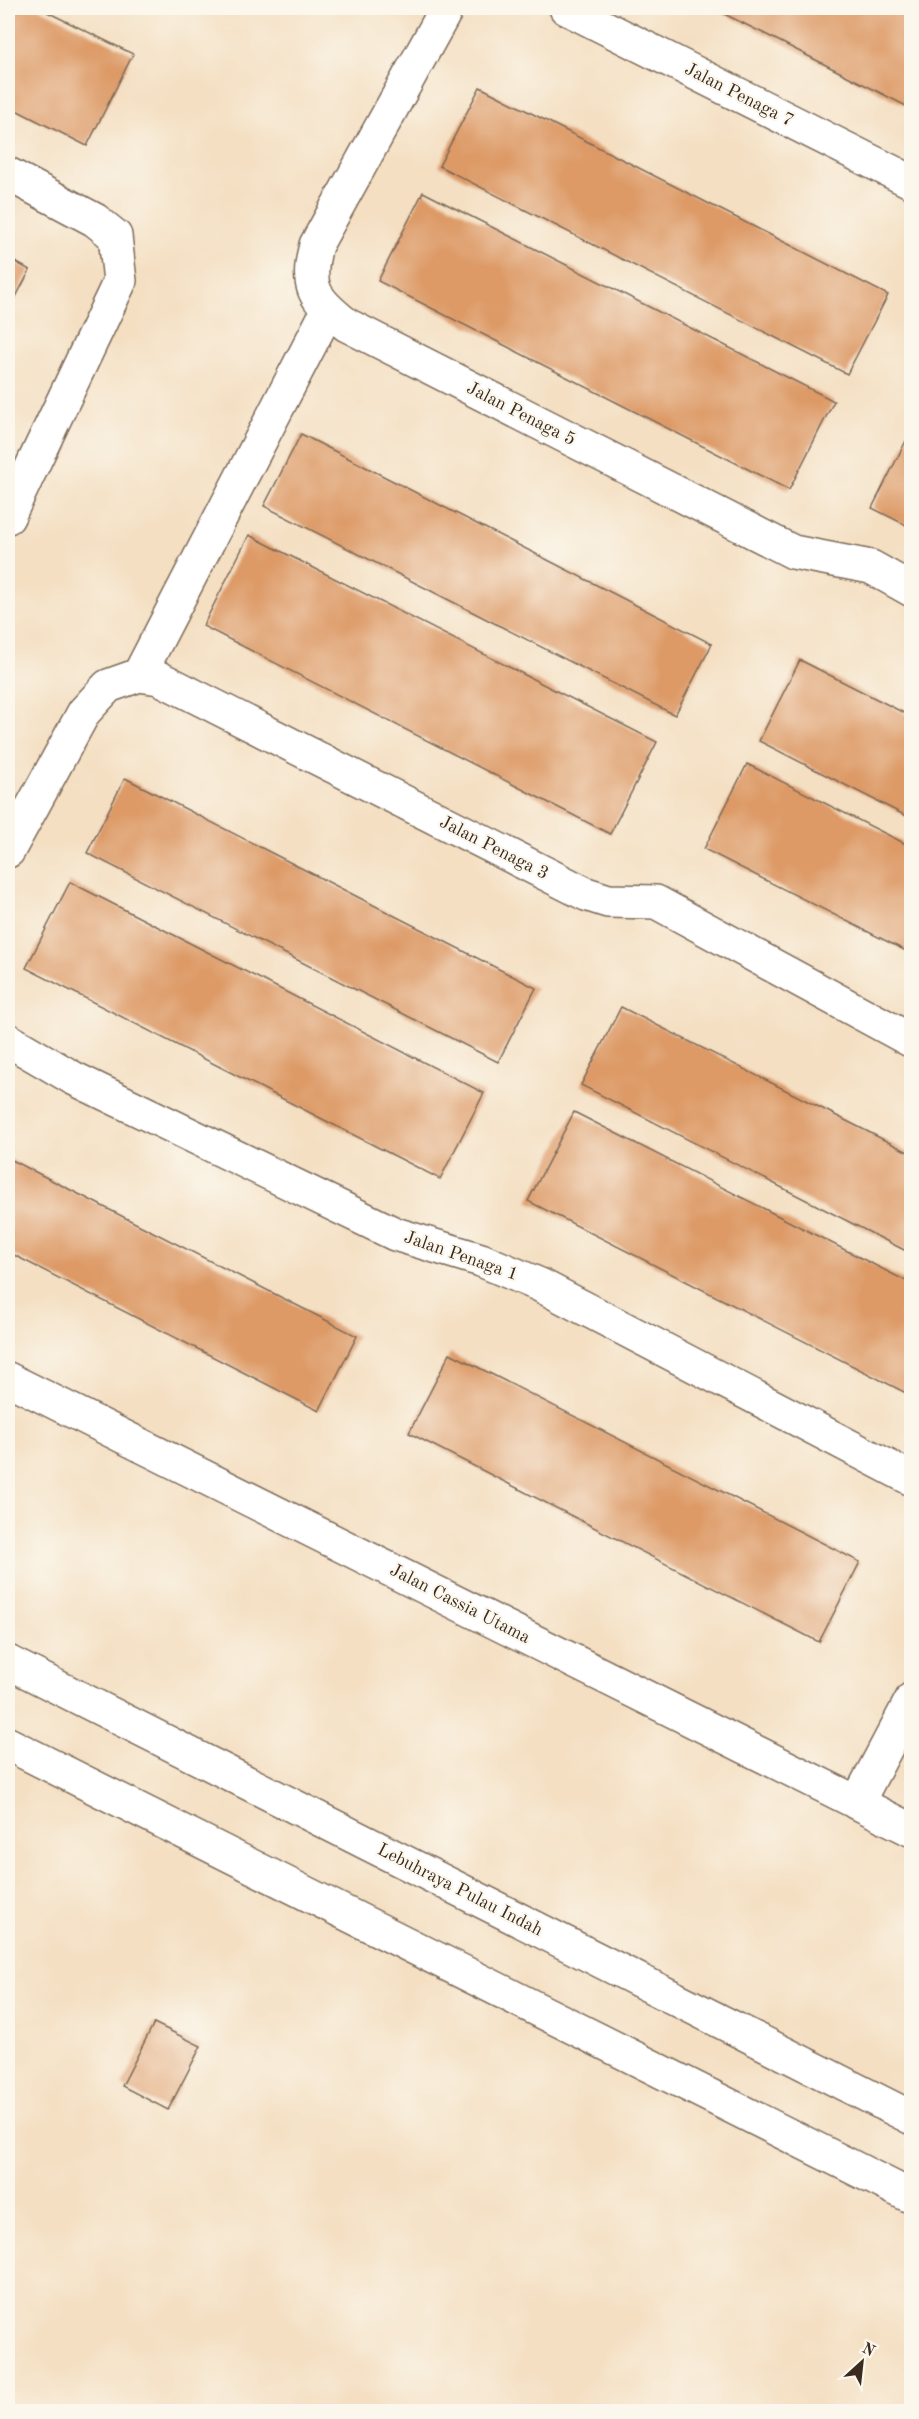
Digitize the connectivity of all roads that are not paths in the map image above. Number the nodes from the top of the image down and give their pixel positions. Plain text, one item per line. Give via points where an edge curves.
1 (447, 8) edge
2 (566, 8) edge
3 (8, 174) edge
4 (912, 182) edge
5 (328, 310) junction
6 (8, 517) edge
7 (912, 590) edge
8 (139, 675) junction
9 (8, 851) edge
10 (8, 1040) edge
11 (912, 1041) edge
12 (8, 1379) edge
13 (912, 1479) edge
14 (8, 1662) edge
15 (912, 1699) edge
16 (8, 1744) edge
17 (857, 1803) junction
18 (912, 1830) edge
19 (912, 2118) edge
20 (912, 2197) edge

1 - 5 street, Jalan Penaga 5 via 316,245 311,281
2 - 4 street, Jalan Penaga 7
3 - 6 street via 95,220 115,236 120,281
5 - 7 street, Jalan Penaga 5 via 347,325 793,552 871,567
5 - 8 street
8 - 9 street via 108,686 84,712
8 - 11 street, Jalan Penaga 3 via 159,678 586,894 608,901 656,902
10 - 13 street, Jalan Penaga 1 via 73,1078 395,1234 481,1260 540,1285
12 - 17 street, Jalan Cassia Utama
14 - 19 street, Lebuhraya Pulau Indah
15 - 17 street
16 - 20 street
17 - 18 street, Jalan Cassia Utama

